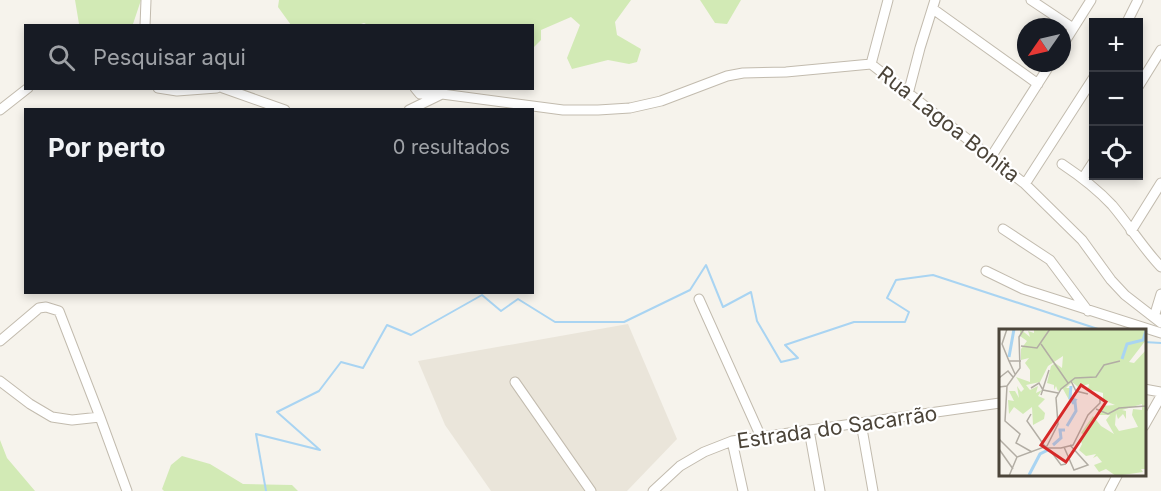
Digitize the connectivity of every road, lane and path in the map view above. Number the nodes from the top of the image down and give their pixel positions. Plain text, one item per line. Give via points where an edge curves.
1 (146, 0) edge
2 (888, 0) edge
3 (1031, 0) edge
4 (1091, 0) edge
5 (1138, 0) edge
6 (934, 4) edge
7 (1129, 18) edge
8 (145, 24) edge
9 (1073, 28) junction
10 (1071, 31) edge
11 (1161, 50) edge
12 (871, 64) junction
13 (1045, 72) edge
14 (1143, 79) edge
15 (1038, 84) junction
16 (1089, 85) edge
17 (25, 90) edge
18 (171, 90) edge
19 (190, 90) edge
20 (229, 90) edge
21 (417, 90) edge
22 (442, 94) junction
23 (908, 94) junction
24 (279, 108) edge
25 (413, 108) edge
26 (0, 110) edge
27 (991, 157) junction
28 (1062, 164) dead end
29 (1089, 169) edge
30 (1083, 178) junction
31 (1161, 183) edge
32 (1025, 184) junction
33 (1003, 229) dead end
34 (1131, 231) junction
35 (1161, 267) edge
36 (986, 271) dead end
37 (1161, 294) edge
38 (699, 299) dead end
39 (1088, 311) junction
40 (1159, 320) edge
41 (1161, 333) edge
42 (0, 341) edge
43 (0, 381) edge
44 (515, 382) dead end
45 (1146, 390) edge
46 (1161, 394) edge
47 (999, 403) edge
48 (100, 417) junction
49 (1146, 422) edge
50 (861, 423) junction
51 (809, 430) junction
52 (761, 437) junction
53 (732, 441) junction
54 (1117, 476) edge
55 (127, 491) edge
56 (591, 491) edge
57 (653, 491) edge
58 (743, 491) edge
59 (820, 491) edge
60 (873, 491) edge
61 (1109, 491) edge

1 - 8 street
2 - 12 street
3 - 9 street
4 - 9 street
5 - 7 street
6 - 15 street
6 - 23 street
9 - 10 street
11 - 14 street
12 - 22 street, Rua Lagoa Bonita via 743,73 661,101 609,110 563,110
12 - 23 street, Rua Lagoa Bonita
13 - 15 street
15 - 27 street
16 - 32 street
17 - 26 street
18 - 19 street
20 - 24 street
21 - 22 street, Rua Lagoa Bonita via 420,94
22 - 25 street
23 - 27 street, Rua Lagoa Bonita
27 - 32 street, Rua Lagoa Bonita
28 - 30 street
29 - 30 street
30 - 34 street via 1113,206
31 - 34 street
32 - 40 street, Rua Lagoa Bonita via 1082,240 1125,295
33 - 39 street via 1050,260
34 - 35 street
36 - 39 street via 1023,289
37 - 40 street, Rua Lagoa Bonita
38 - 52 street
39 - 41 street
42 - 48 street via 39,308 59,311
43 - 48 street via 52,417
44 - 56 street
45 - 46 street
46 - 49 street
47 - 50 street, Estrada do Sacarrão
48 - 55 street
50 - 51 street, Estrada do Sacarrão
50 - 60 street
51 - 52 street, Estrada do Sacarrão
51 - 59 street
52 - 53 street, Estrada do Sacarrão
53 - 57 street, Estrada do Sacarrão via 680,466
53 - 58 street
54 - 61 street

